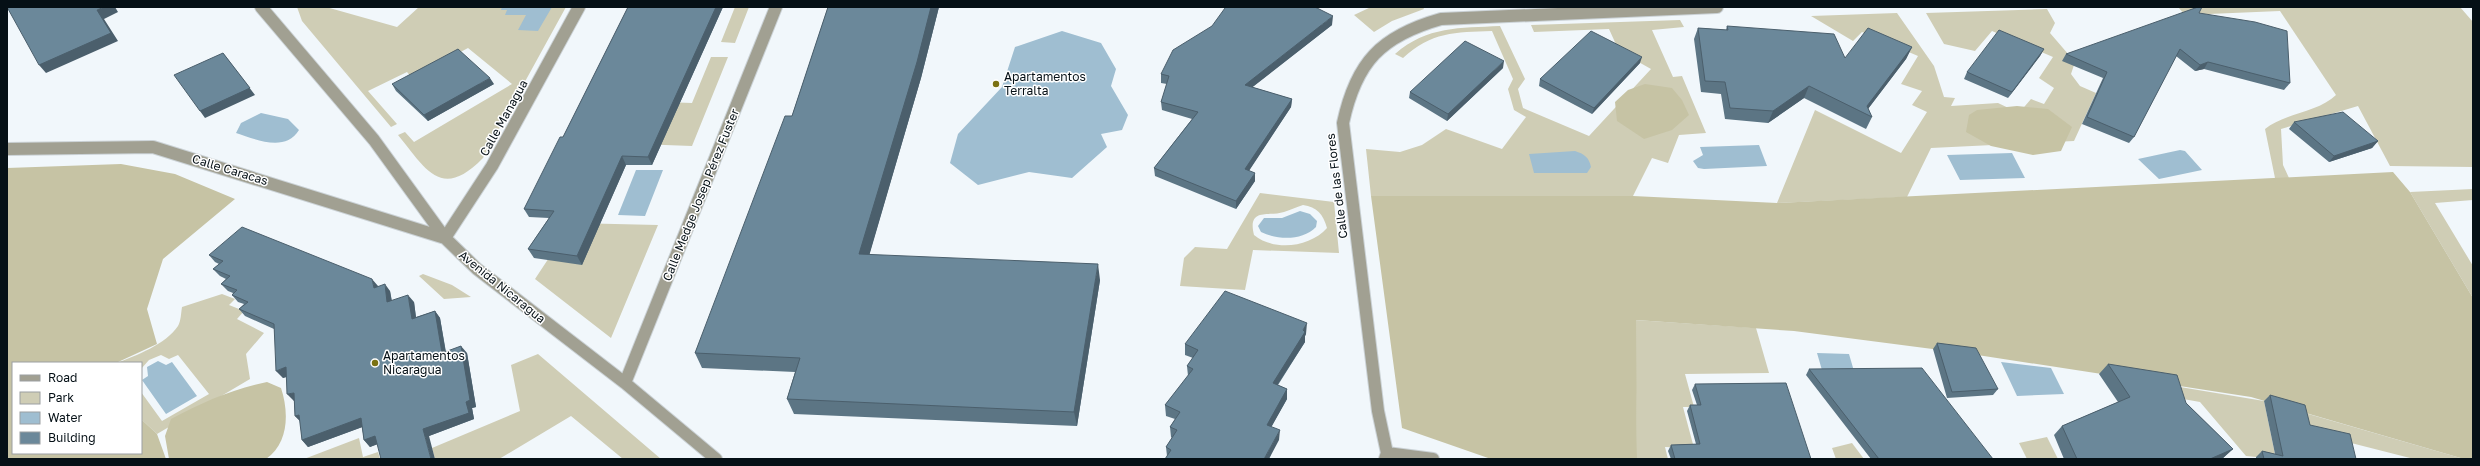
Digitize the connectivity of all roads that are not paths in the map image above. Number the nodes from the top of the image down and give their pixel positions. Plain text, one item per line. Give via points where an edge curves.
1 (262, 7) edge
2 (579, 7) edge
3 (776, 7) edge
4 (1717, 7) edge
5 (7, 149) edge
6 (445, 238) junction
7 (625, 383) junction
8 (1386, 456) edge
9 (716, 459) edge
10 (1433, 459) edge

1 - 6 street, Avenida Nicaragua via 374,140
2 - 6 street, Calle Managua via 492,166
3 - 7 street, Calle Medge Josep Pérez Fuster
4 - 8 street, Calle de las Flores via 1441,19 1400,32 1376,50 1357,74 1347,98 1343,123 1344,141
5 - 6 street, Calle Caracas via 153,147
6 - 7 street, Avenida Nicaragua via 477,269
7 - 9 street, Avenida Nicaragua
8 - 10 street

